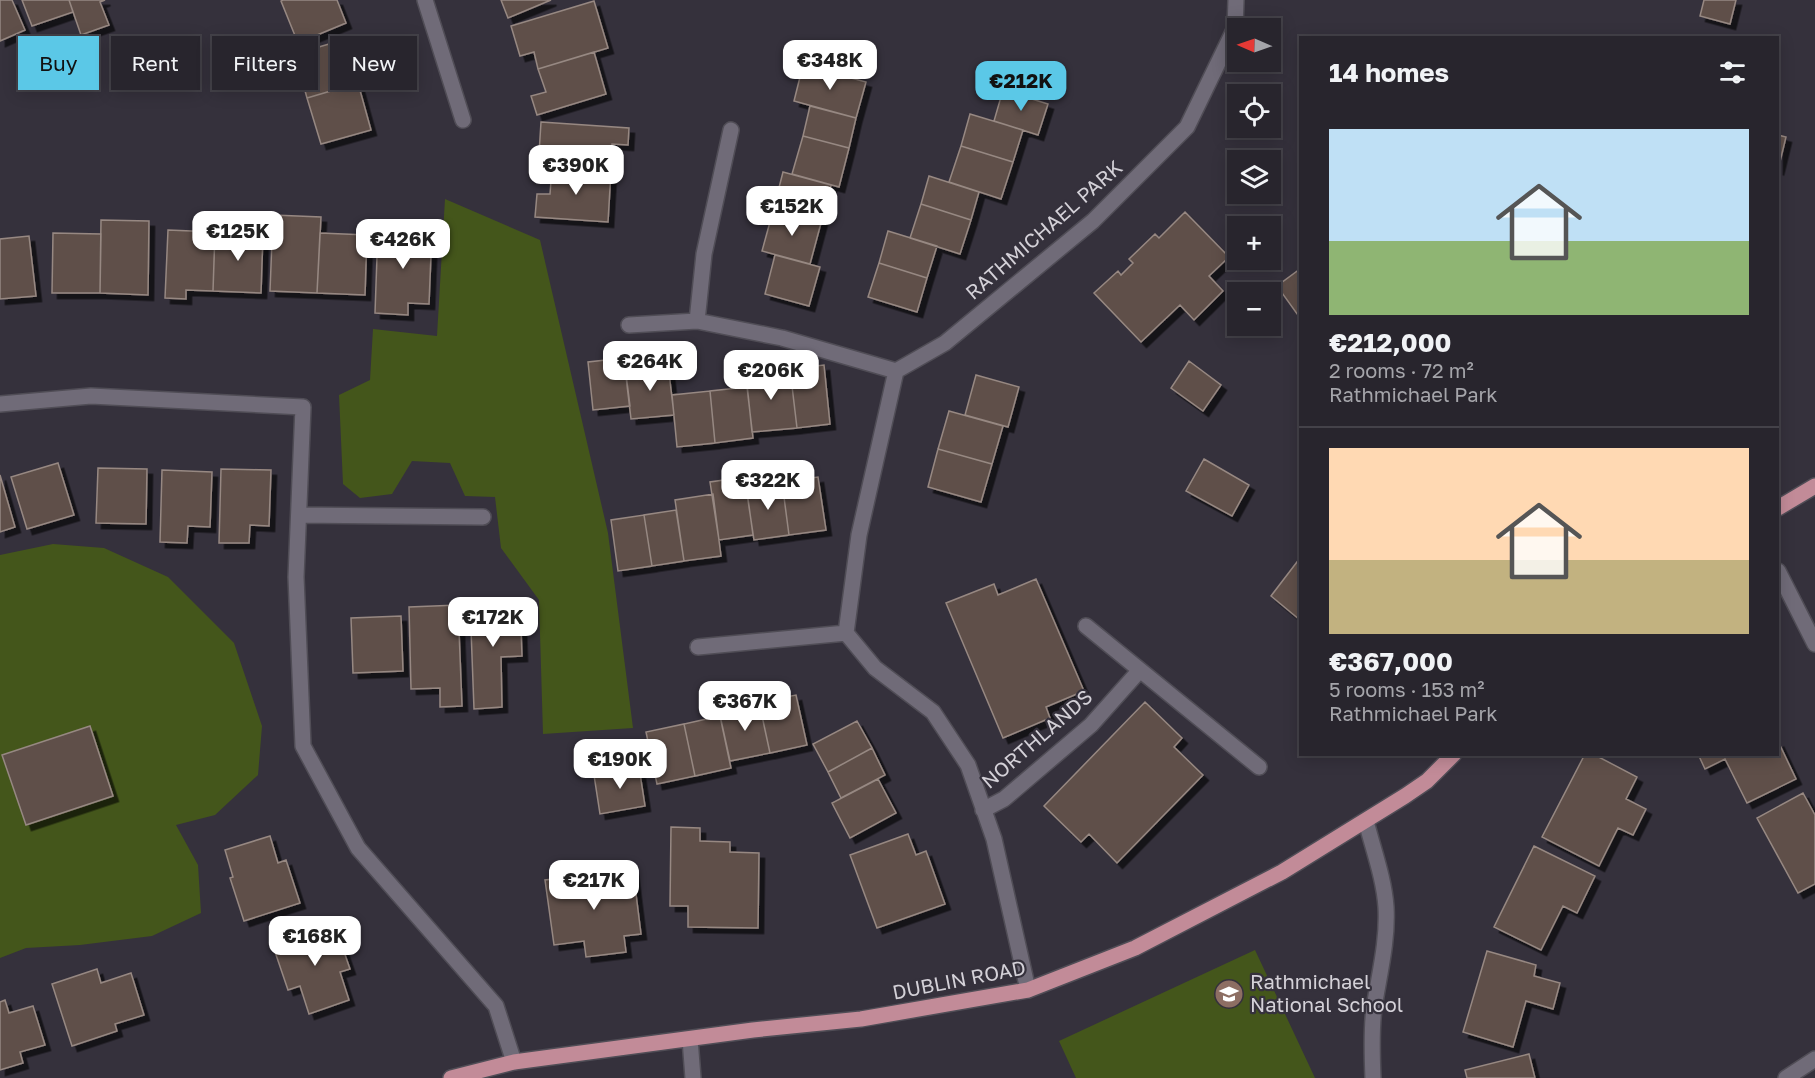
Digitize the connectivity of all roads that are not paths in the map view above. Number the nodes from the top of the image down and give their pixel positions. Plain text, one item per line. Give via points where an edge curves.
1 (425, 0) edge
2 (1236, 0) edge
3 (463, 120) dead end
4 (731, 130) dead end
5 (698, 321) junction
6 (629, 326) dead end
7 (896, 371) junction
8 (0, 404) edge
9 (1815, 486) edge
10 (1779, 507) edge
11 (299, 515) junction
12 (483, 517) dead end
13 (1779, 573) edge
14 (1086, 626) dead end
15 (846, 633) junction
16 (1815, 644) edge
17 (698, 647) dead end
18 (1140, 670) junction
19 (1452, 756) edge
20 (1259, 767) dead end
21 (983, 810) junction
22 (1366, 821) junction
23 (1028, 990) junction
24 (690, 1039) junction
25 (1815, 1059) edge
26 (514, 1062) junction
27 (451, 1078) edge
28 (693, 1078) edge
29 (1373, 1078) edge
30 (1786, 1078) edge

1 - 3 street
2 - 7 street, RATHMICHAEL PARK via 1235,28 1187,127 1093,220 945,343
4 - 5 street via 704,254
5 - 6 street
5 - 7 street via 782,338
7 - 15 street via 859,535
8 - 11 street via 91,396 303,407
9 - 10 main road
11 - 12 street
11 - 26 street via 296,577 303,746 358,848 496,1006
13 - 16 street
14 - 18 street
15 - 17 street
15 - 21 street via 874,668 933,712 968,765
18 - 20 street
18 - 21 street, NORTHLANDS via 1091,725 1004,799
19 - 22 main road, DUBLIN ROAD via 1427,781
21 - 23 street via 994,839
22 - 23 main road, DUBLIN ROAD via 1282,872 1135,948
22 - 29 street via 1386,906 1373,1020
23 - 24 main road, DUBLIN ROAD via 861,1019
24 - 26 main road, DUBLIN ROAD
24 - 28 street
25 - 30 street
26 - 27 main road, DUBLIN ROAD

